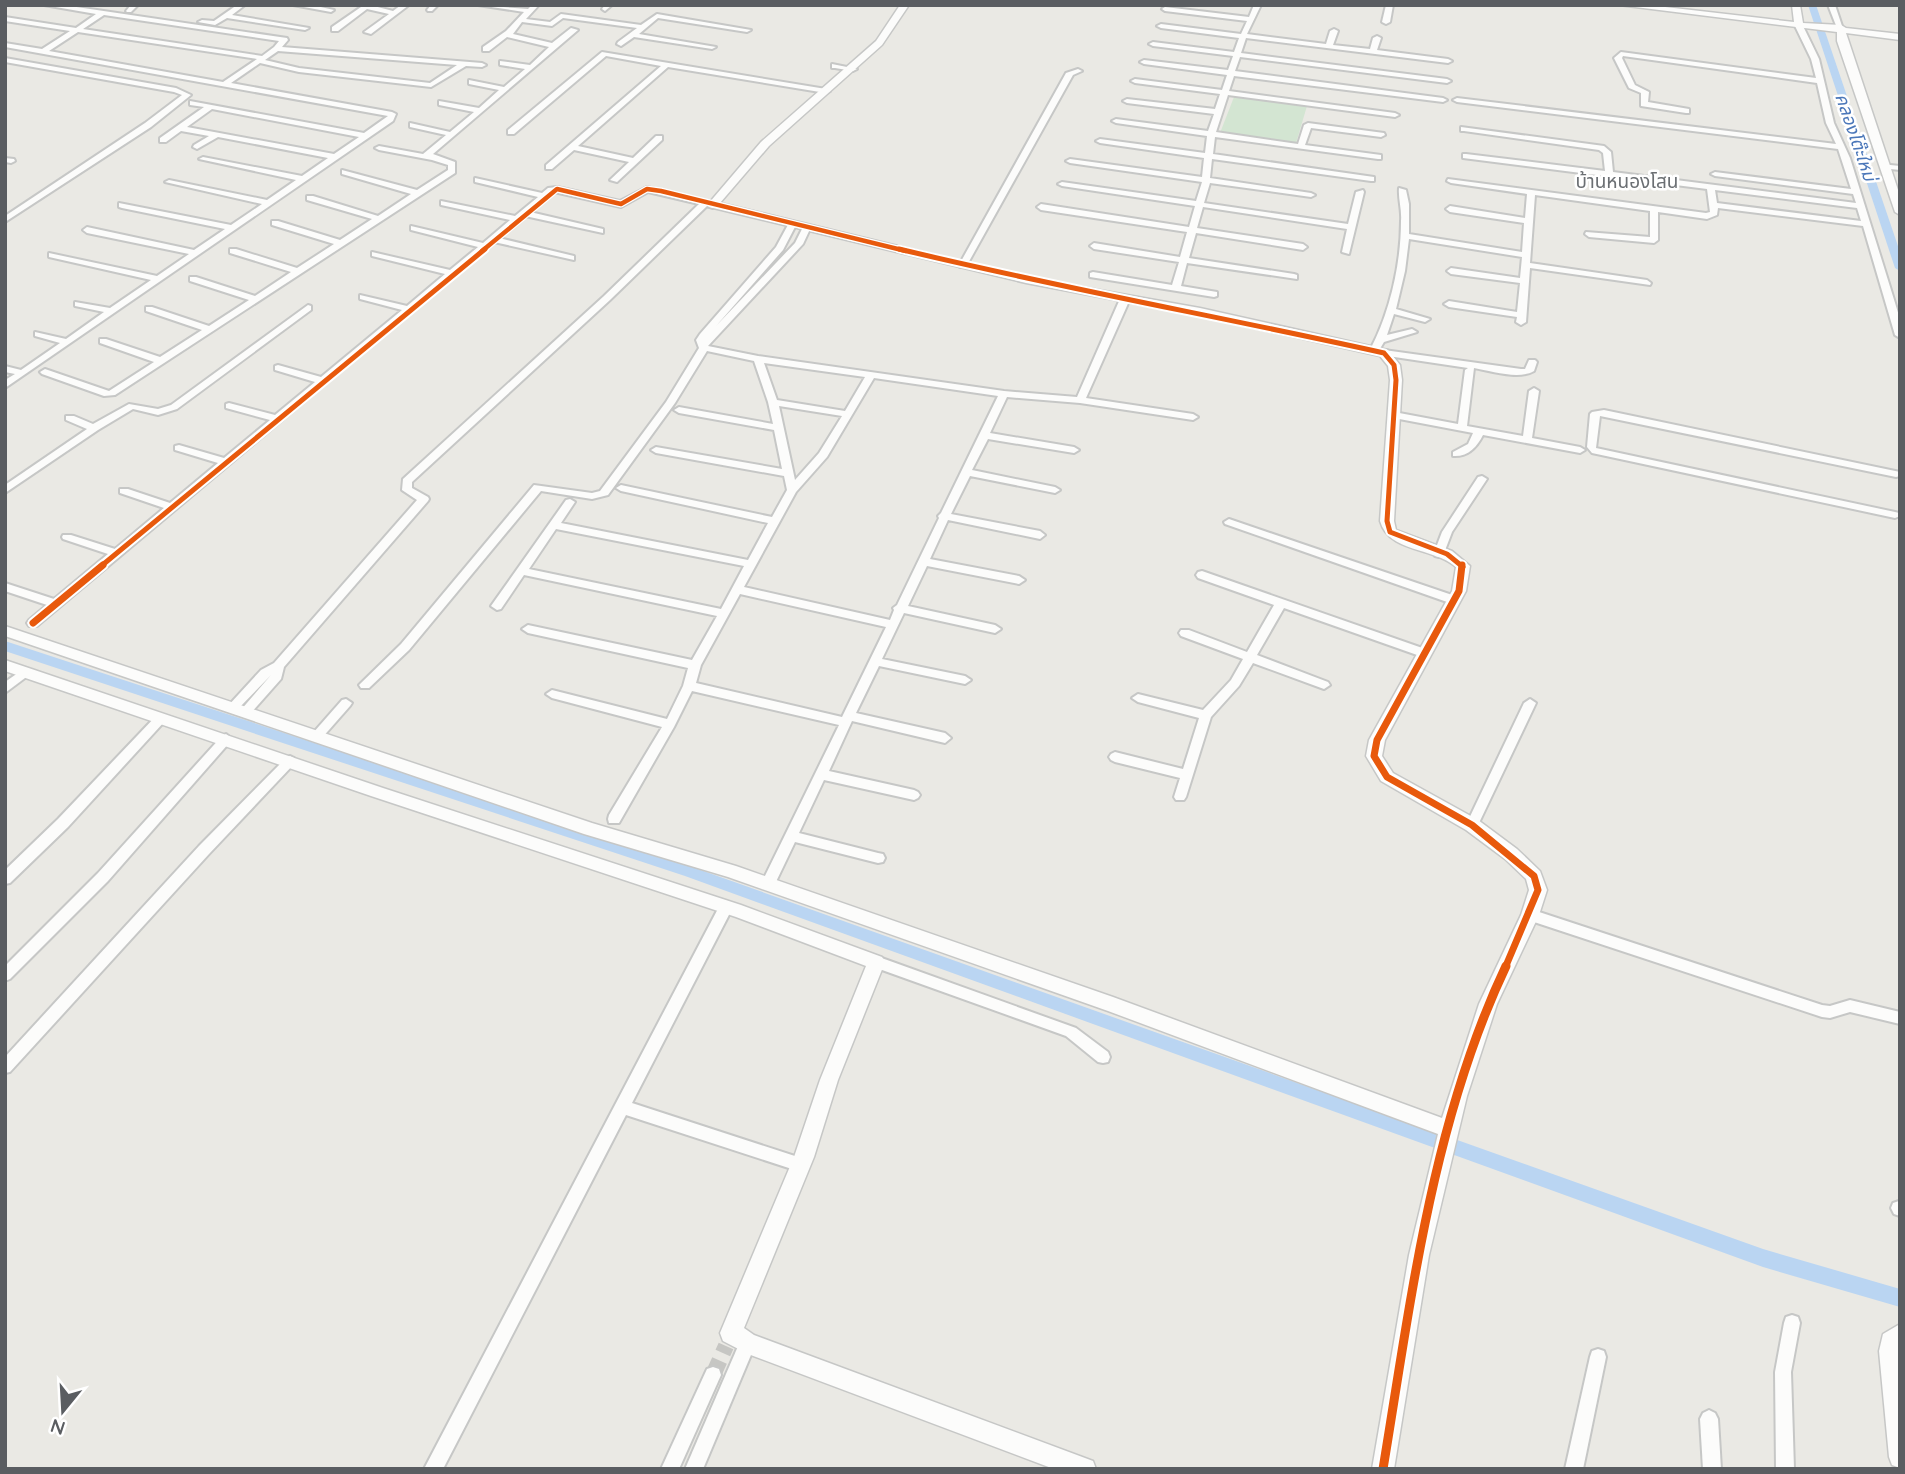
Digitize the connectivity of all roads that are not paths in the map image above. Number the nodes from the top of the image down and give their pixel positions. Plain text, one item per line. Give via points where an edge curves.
1 (47, 5) edge
2 (135, 5) edge
3 (241, 5) edge
4 (296, 5) edge
5 (406, 5) edge
6 (481, 5) edge
7 (905, 5) edge
8 (1258, 5) edge
9 (1390, 5) edge
10 (1623, 5) edge
11 (1653, 5) edge
12 (1796, 5) edge
13 (1831, 5) edge
14 (362, 6) edge
15 (533, 8) edge
16 (1165, 9) dead end
17 (331, 10) dead end
18 (103, 13) junction
19 (394, 13) junction
20 (226, 16) junction
21 (5, 19) edge
22 (1252, 19) junction
23 (520, 20) junction
24 (1385, 22) dead end
25 (1801, 25) junction
26 (1161, 26) dead end
27 (642, 27) junction
28 (305, 28) dead end
29 (335, 29) dead end
30 (1291, 29) dead end
31 (1839, 29) junction
32 (77, 30) junction
33 (574, 30) dead end
34 (747, 30) dead end
35 (1334, 31) dead end
36 (368, 32) dead end
37 (508, 33) junction
38 (632, 35) junction
39 (1900, 35) edge
40 (1243, 36) junction
41 (1377, 38) dead end
42 (1286, 41) junction
43 (621, 44) dead end
44 (1153, 44) dead end
45 (1421, 44) dead end
46 (5, 45) edge
47 (552, 46) junction
48 (712, 47) dead end
49 (1329, 47) junction
50 (486, 48) dead end
51 (277, 49) junction
52 (44, 51) junction
53 (1373, 52) junction
54 (1237, 54) junction
55 (1418, 58) junction
56 (5, 60) edge
57 (261, 60) junction
58 (1448, 61) dead end
59 (1144, 62) dead end
60 (503, 63) dead end
61 (464, 64) junction
62 (667, 64) junction
63 (482, 65) dead end
64 (835, 66) dead end
65 (530, 67) junction
66 (853, 69) junction
67 (1078, 71) dead end
68 (1234, 74) junction
69 (1135, 81) dead end
70 (1447, 81) dead end
71 (1820, 81) junction
72 (227, 82) junction
73 (472, 82) dead end
74 (504, 89) junction
75 (826, 91) junction
76 (1226, 93) junction
77 (1443, 100) dead end
78 (1457, 100) dead end
79 (1127, 101) dead end
80 (193, 103) dead end
81 (442, 103) dead end
82 (211, 106) junction
83 (478, 110) junction
84 (1686, 111) dead end
85 (1219, 112) junction
86 (1395, 115) dead end
87 (1116, 121) dead end
88 (413, 125) dead end
89 (180, 128) junction
90 (1464, 130) dead end
91 (510, 132) dead end
92 (450, 134) junction
93 (216, 135) junction
94 (1211, 135) junction
95 (1381, 135) dead end
96 (365, 136) junction
97 (659, 138) dead end
98 (163, 140) dead end
99 (1100, 141) dead end
100 (1301, 146) junction
101 (197, 147) dead end
102 (572, 147) junction
103 (1841, 147) junction
104 (379, 148) dead end
105 (1466, 156) dead end
106 (335, 157) junction
107 (1210, 157) junction
108 (1378, 157) dead end
109 (429, 158) junction
110 (203, 159) dead end
111 (635, 161) junction
112 (1070, 161) dead end
113 (1884, 166) junction
114 (549, 167) dead end
115 (1900, 168) edge
116 (345, 172) dead end
117 (1715, 174) dead end
118 (1609, 175) junction
119 (303, 179) junction
120 (1371, 179) dead end
121 (478, 180) dead end
122 (614, 180) dead end
123 (1206, 181) junction
124 (1451, 181) dead end
125 (169, 182) dead end
126 (1062, 184) dead end
127 (1711, 187) junction
128 (1402, 190) dead end
129 (1360, 192) dead end
130 (1855, 192) junction
131 (417, 193) junction
132 (1531, 193) junction
133 (1896, 194) edge
134 (1311, 195) dead end
135 (545, 196) junction
136 (310, 198) dead end
137 (269, 202) junction
138 (444, 203) dead end
139 (709, 204) junction
140 (122, 205) dead end
141 (1199, 205) junction
142 (1714, 205) junction
143 (1859, 206) junction
144 (1041, 207) dead end
145 (1450, 209) dead end
146 (1654, 209) junction
147 (1900, 212) edge
148 (520, 216) junction
149 (377, 218) junction
150 (5, 220) edge
151 (1530, 220) junction
152 (275, 223) dead end
153 (1865, 224) junction
154 (799, 227) junction
155 (1352, 227) junction
156 (232, 228) junction
157 (414, 228) dead end
158 (87, 230) dead end
159 (600, 231) dead end
160 (1191, 231) junction
161 (1589, 234) dead end
162 (1406, 236) junction
163 (489, 242) junction
164 (340, 243) junction
165 (1094, 246) dead end
166 (1303, 247) dead end
167 (233, 251) dead end
168 (1346, 252) dead end
169 (195, 253) junction
170 (375, 254) dead end
171 (52, 255) dead end
172 (571, 258) dead end
173 (1182, 260) junction
174 (1525, 260) junction
175 (963, 265) junction
176 (298, 271) junction
177 (1451, 271) dead end
178 (452, 273) junction
179 (1093, 275) dead end
180 (1294, 277) dead end
181 (158, 279) junction
182 (193, 279) dead end
183 (1523, 281) junction
184 (1647, 283) dead end
185 (1176, 288) junction
186 (1214, 294) dead end
187 (363, 297) dead end
188 (255, 299) junction
189 (1125, 299) junction
190 (78, 304) dead end
191 (1449, 304) dead end
192 (308, 308) dead end
193 (149, 309) dead end
194 (409, 309) junction
195 (111, 311) junction
196 (1392, 312) junction
197 (1425, 318) dead end
198 (1521, 318) joint
199 (209, 329) junction
200 (1412, 332) dead end
201 (38, 334) dead end
202 (1900, 335) edge
203 (103, 341) dead end
204 (68, 342) junction
205 (704, 346) junction
206 (1381, 347) junction
207 (758, 359) junction
208 (161, 361) junction
209 (1532, 362) dead end
210 (278, 368) dead end
211 (5, 369) edge
212 (1470, 370) dead end
213 (45, 372) dead end
214 (23, 373) junction
215 (872, 374) junction
216 (323, 381) junction
217 (5, 386) edge
218 (1534, 391) dead end
219 (1004, 394) junction
220 (1080, 400) junction
221 (773, 402) junction
222 (229, 406) dead end
223 (679, 410) dead end
224 (848, 414) junction
225 (1394, 415) junction
226 (1193, 416) dead end
227 (70, 418) dead end
228 (277, 419) junction
229 (94, 428) junction
230 (779, 428) junction
231 (1462, 429) junction
232 (1479, 432) junction
233 (984, 435) junction
234 (1527, 441) junction
235 (179, 448) dead end
236 (1594, 449) junction
237 (656, 450) dead end
238 (1074, 450) dead end
239 (1457, 454) dead end
240 (226, 462) junction
241 (965, 472) junction
242 (790, 474) junction
243 (1896, 474) dead end
244 (1482, 479) dead end
245 (621, 488) dead end
246 (5, 489) edge
247 (792, 490) junction
248 (1055, 490) dead end
249 (124, 491) dead end
250 (570, 502) dead end
251 (172, 507) junction
252 (1895, 515) dead end
253 (943, 516) junction
254 (776, 521) junction
255 (1229, 522) dead end
256 (554, 525) junction
257 (1040, 535) dead end
258 (67, 537) dead end
259 (1439, 552) junction
260 (116, 554) junction
261 (922, 561) junction
262 (751, 565) junction
263 (522, 571) junction
264 (1202, 575) dead end
265 (1019, 580) dead end
266 (5, 587) edge
267 (737, 589) junction
268 (1454, 600) junction
269 (1281, 603) junction
270 (56, 604) junction
271 (497, 606) dead end
272 (899, 608) junction
273 (722, 614) junction
274 (33, 623) dead end
275 (892, 624) junction
276 (528, 629) dead end
277 (995, 629) dead end
278 (5, 631) edge
279 (1185, 633) dead end
280 (1424, 653) junction
281 (1250, 657) junction
282 (874, 661) junction
283 (5, 665) edge
284 (695, 665) junction
285 (25, 672) junction
286 (965, 680) dead end
287 (365, 685) dead end
288 (1324, 685) dead end
289 (689, 686) junction
290 (5, 690) edge
291 (552, 694) dead end
292 (1138, 698) dead end
293 (346, 703) dead end
294 (1531, 703) dead end
295 (239, 709) junction
296 (1206, 715) junction
297 (161, 718) junction
298 (846, 719) junction
299 (670, 724) junction
300 (317, 736) junction
301 (945, 738) dead end
302 (226, 739) junction
303 (1115, 757) dead end
304 (290, 761) junction
305 (820, 774) junction
306 (1186, 775) junction
307 (914, 796) dead end
308 (1180, 797) dead end
309 (614, 819) dead end
310 (1472, 825) junction
311 (790, 836) junction
312 (878, 858) dead end
313 (5, 879) edge
314 (768, 884) junction
315 (726, 907) junction
316 (1530, 915) junction
317 (877, 962) junction
318 (5, 975) edge
319 (1900, 1018) edge
320 (1102, 1057) dead end
321 (5, 1066) edge
322 (623, 1107) junction
323 (1448, 1133) junction
324 (801, 1165) junction
325 (1792, 1323) dead end
326 (1900, 1335) edge
327 (735, 1341) junction
328 (1598, 1357) dead end
329 (713, 1375) tunnel mouth
330 (1709, 1419) dead end
331 (1900, 1457) edge
332 (433, 1469) edge
333 (670, 1469) edge
334 (694, 1469) edge
335 (1085, 1469) edge
336 (1383, 1469) edge
337 (1574, 1469) edge
338 (1712, 1469) edge
339 (1784, 1469) edge

1 - 18 street
2 - 20 street via 129,11 210,23
3 - 20 street
4 - 17 street
5 - 19 street
6 - 15 street
7 - 66 street via 879,43
8 - 22 street
9 - 24 street
10 - 25 street
11 - 25 street
12 - 25 street
13 - 31 street
14 - 19 street
14 - 29 street
15 - 23 street
16 - 22 street
18 - 32 street
18 - 51 street via 284,40
19 - 36 street
20 - 28 street
21 - 32 street
22 - 40 street
23 - 27 street via 550,24 561,16
23 - 37 street
25 - 31 street
25 - 71 street
26 - 40 street
27 - 34 street via 657,16
27 - 38 street
30 - 42 street
31 - 39 street
31 - 113 street
32 - 52 street
32 - 57 street
33 - 47 street
35 - 49 street
37 - 47 street
37 - 50 street
38 - 43 street
38 - 48 street
40 - 42 street
40 - 54 street
41 - 53 street
42 - 49 street
44 - 54 street
45 - 55 street
46 - 52 street
47 - 65 street
49 - 53 street
51 - 57 street
51 - 61 street
52 - 72 street
53 - 55 street
54 - 68 street
54 - 70 street
55 - 58 street
56 - 150 street via 187,95
57 - 61 street via 299,70 431,85
57 - 72 street
59 - 68 street
60 - 65 street
61 - 63 street
62 - 75 street
62 - 91 street via 605,54
62 - 102 street
64 - 66 street
65 - 74 street
66 - 75 street
67 - 175 street via 1070,73
68 - 76 street
68 - 77 street
69 - 76 street
71 - 84 street via 1621,54 1618,58 1632,86 1645,92 1644,104
71 - 103 street
72 - 96 street via 392,114
73 - 74 street
74 - 83 street
75 - 139 street via 765,144
76 - 85 street
76 - 86 street
78 - 103 street
79 - 85 street
80 - 82 street
81 - 83 street
82 - 89 street
82 - 96 street
83 - 92 street
85 - 94 street
87 - 94 street
88 - 92 street
89 - 93 street
89 - 98 street
90 - 118 street via 1601,145 1607,152
92 - 109 street
93 - 101 street
93 - 106 street
94 - 100 street
94 - 107 street
95 - 100 street via 1308,125
96 - 106 street
97 - 111 street
99 - 107 street
100 - 108 street
102 - 111 street
102 - 114 street
103 - 130 street
104 - 109 street
105 - 118 street
106 - 119 street
107 - 120 street
107 - 123 street
109 - 131 street via 454,166
110 - 119 street
111 - 122 street
112 - 123 street
113 - 115 street
113 - 133 street
116 - 131 street
117 - 130 street
118 - 127 street
119 - 137 street
121 - 135 street
123 - 134 street
123 - 141 street
124 - 132 street
125 - 137 street
126 - 141 street
127 - 142 street
127 - 143 street
128 - 162 street via 1407,205
129 - 155 street
130 - 143 street
131 - 149 street
132 - 146 street
132 - 151 street
133 - 147 street
135 - 139 street via 557,189 621,204 647,189
135 - 148 street
136 - 149 street
137 - 156 street
138 - 148 street
139 - 154 street
139 - 295 street via 407,481 407,490 424,499 278,666 277,676
140 - 156 street
141 - 155 street
141 - 160 street
142 - 146 street via 1711,216
142 - 153 street
143 - 153 street
144 - 160 street
145 - 151 street
146 - 161 street via 1654,240
148 - 159 street
148 - 163 street
149 - 164 street
151 - 174 street
152 - 164 street
153 - 202 street
154 - 175 street
154 - 205 street via 799,244
154 - 205 street via 703,336
155 - 168 street
156 - 169 street
157 - 163 street
158 - 169 street
160 - 166 street
160 - 173 street
162 - 174 street
162 - 196 street
163 - 172 street
163 - 178 street
164 - 176 street
165 - 173 street
167 - 176 street
169 - 181 street
170 - 178 street
171 - 181 street
173 - 180 street
173 - 185 street
174 - 183 street
174 - 184 street
175 - 189 street
176 - 188 street
177 - 183 street
178 - 194 street
179 - 185 street
181 - 195 street
182 - 188 street
183 - 198 street
185 - 186 street
187 - 194 street
188 - 199 street
189 - 206 street
189 - 220 street
190 - 195 street
191 - 198 street
192 - 229 street via 174,407 158,412 132,406
193 - 199 street
194 - 216 street
195 - 204 street
196 - 197 street
196 - 206 street
199 - 208 street
200 - 206 street
201 - 204 street
203 - 208 street
204 - 214 street
205 - 207 street
205 - 287 street via 670,403 604,493 592,496 538,487 405,647
206 - 209 street via 1521,372 1529,371
206 - 225 street via 1394,365
207 - 215 street
207 - 221 street
208 - 213 street via 110,394
210 - 216 street
211 - 214 street
212 - 231 street
214 - 217 street
215 - 219 street
215 - 224 street
216 - 228 street
218 - 234 street
219 - 220 street
219 - 233 street
220 - 226 street
221 - 224 street
221 - 230 street
222 - 228 street
223 - 230 street
224 - 247 street via 823,455
225 - 231 street
225 - 259 street via 1390,533
227 - 229 street
228 - 240 street
229 - 246 street
230 - 242 street
231 - 232 street
232 - 234 street
232 - 239 street via 1472,446
233 - 238 street
233 - 241 street
234 - 236 street via 1588,455
235 - 240 street
236 - 243 street via 1595,414 1604,413
236 - 252 street
237 - 242 street
240 - 251 street
241 - 248 street
241 - 253 street
242 - 247 street
244 - 259 street
245 - 254 street
247 - 254 street
249 - 251 street
250 - 256 street
251 - 260 street
253 - 257 street
253 - 261 street
254 - 262 street
255 - 268 street
256 - 262 street
256 - 263 street
258 - 260 street
259 - 268 street via 1463,566
260 - 270 street
261 - 265 street
261 - 272 street
262 - 267 street
263 - 271 street
263 - 273 street
264 - 269 street
266 - 270 street
267 - 273 street
267 - 275 street
268 - 280 street
269 - 280 street
269 - 281 street
270 - 274 street
272 - 275 street
272 - 277 street
273 - 284 street
275 - 282 street
276 - 284 street
278 - 295 street
279 - 281 street
280 - 310 street via 1377,740 1374,756 1387,777
281 - 288 street
281 - 296 street via 1235,683
282 - 286 street
282 - 298 street
283 - 285 street
284 - 289 street
285 - 290 street
285 - 297 street
289 - 298 street
289 - 299 street
291 - 299 street
292 - 296 street
293 - 300 street
294 - 310 street
295 - 300 street
296 - 306 street
297 - 302 street
297 - 313 street
298 - 301 street
298 - 305 street
299 - 309 street
300 - 314 street
302 - 304 street
302 - 318 street via 103,877
303 - 306 street
304 - 315 street
304 - 321 street
305 - 307 street
305 - 311 street
306 - 308 street
310 - 316 street via 1534,876 1538,890
311 - 312 street
311 - 314 street
314 - 323 street via 1113,1005
315 - 317 street
315 - 322 street
316 - 319 street via 1822,1011 1850,1006
316 - 323 street via 1480,1025
317 - 320 street via 1071,1032
317 - 324 street via 829,1080
322 - 324 street
322 - 332 street
323 - 336 street via 1419,1255
324 - 327 street
325 - 339 street via 1783,1372
326 - 331 street via 1891,1342
327 - 334 street
327 - 335 street
328 - 337 street
329 - 333 street
330 - 338 street

